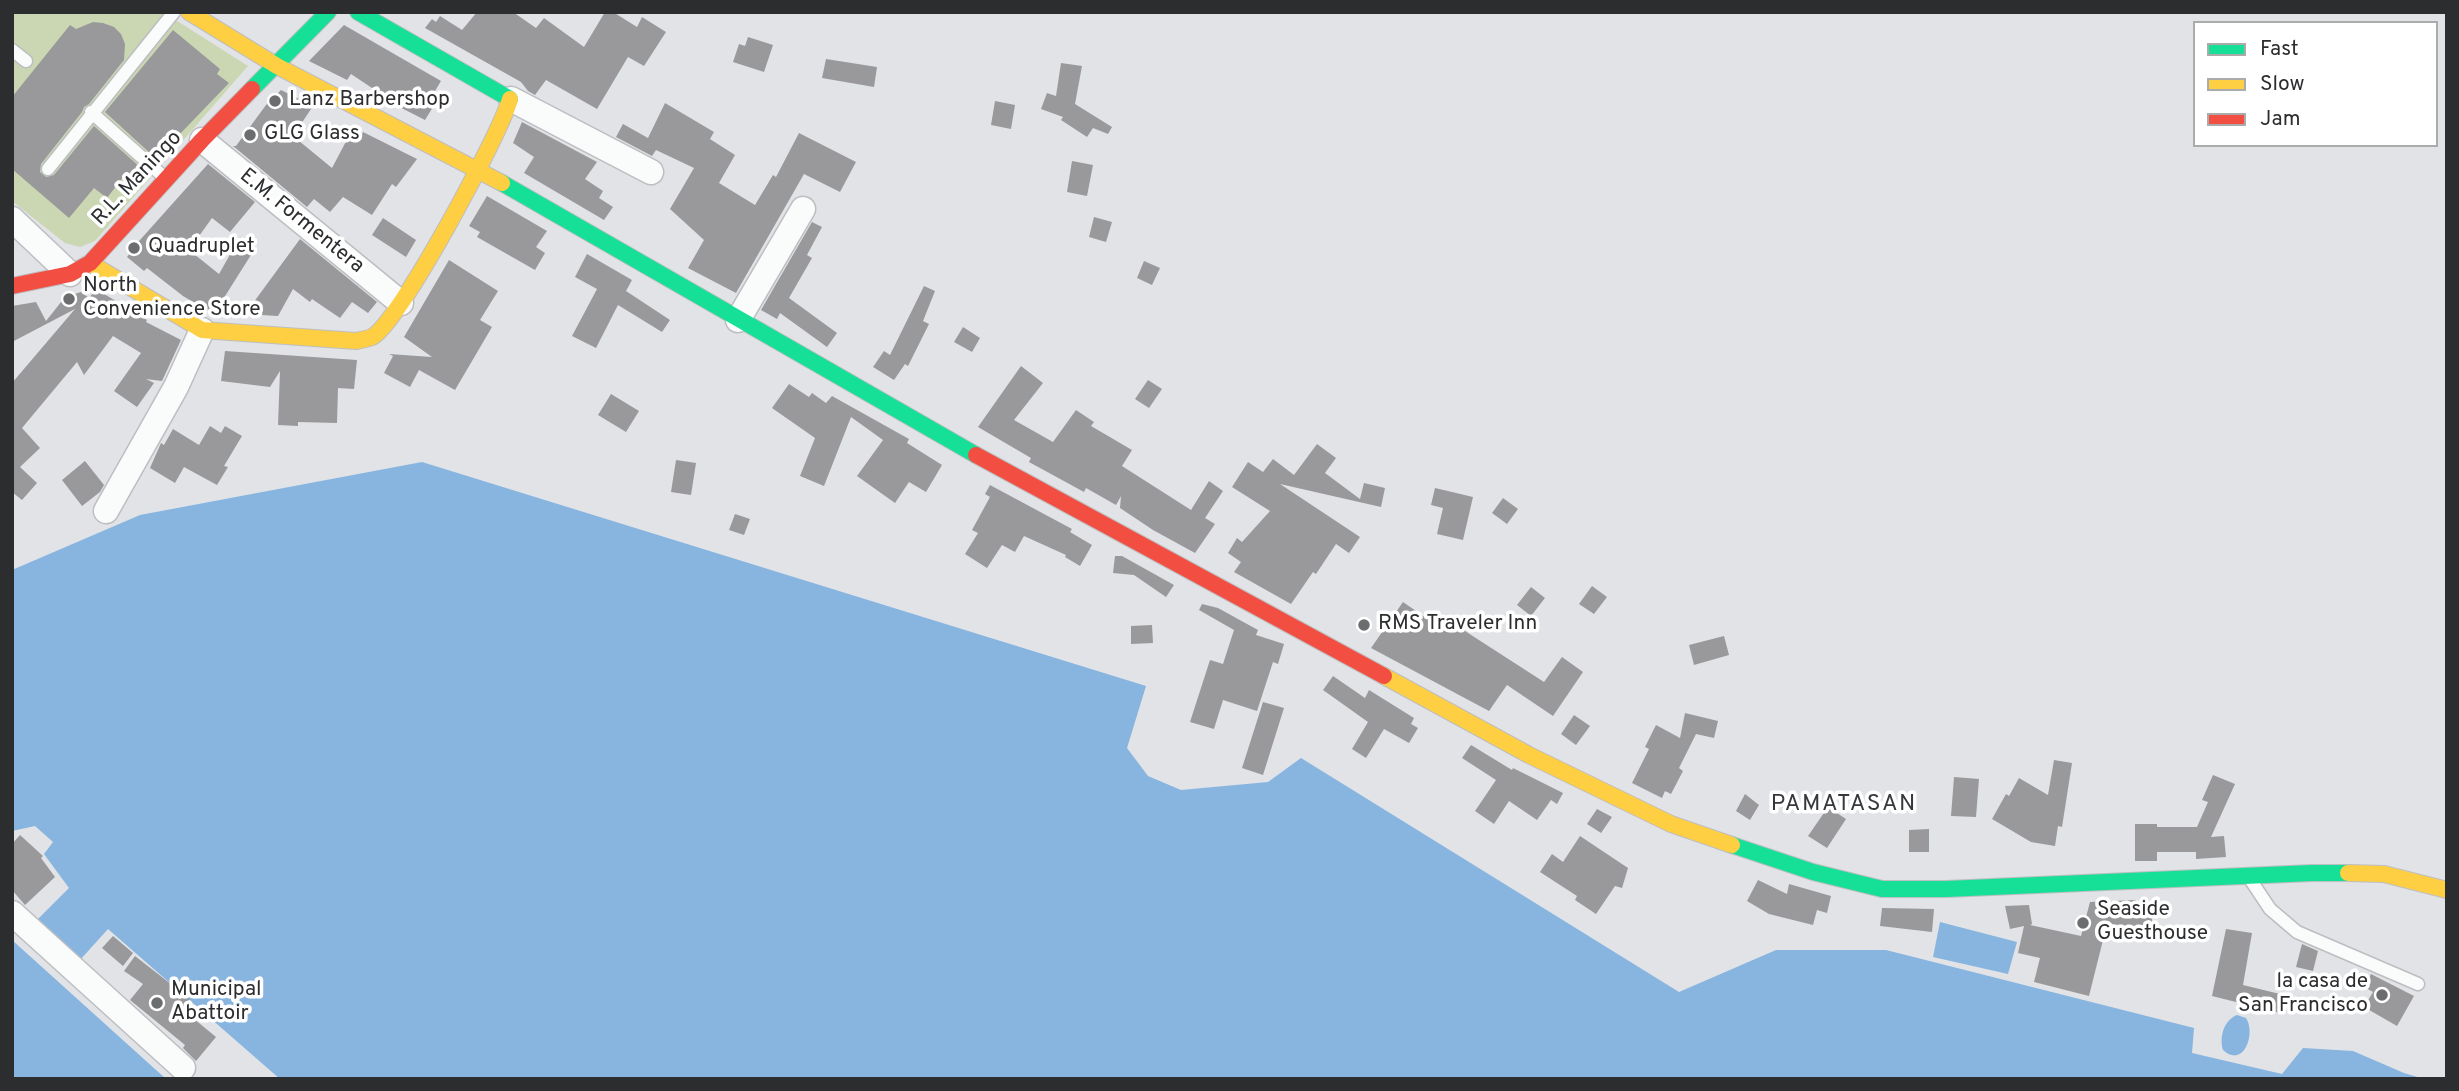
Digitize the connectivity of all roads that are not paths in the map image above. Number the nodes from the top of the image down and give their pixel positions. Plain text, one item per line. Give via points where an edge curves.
1 (174, 12) edge
2 (189, 12) edge
3 (328, 12) edge
4 (358, 12) edge
5 (12, 50) edge
6 (26, 61) dead end
7 (277, 66) junction
8 (511, 99) junction
9 (91, 113) junction
10 (202, 141) junction
11 (48, 169) dead end
12 (480, 170) junction
13 (651, 172) dead end
14 (166, 179) junction
15 (803, 209) dead end
16 (12, 219) edge
17 (80, 268) junction
18 (12, 286) edge
19 (401, 303) junction
20 (738, 320) junction
21 (202, 330) junction
22 (106, 510) dead end
23 (2248, 876) junction
24 (2447, 890) edge
25 (12, 913) edge
26 (2418, 984) dead end
27 (183, 1068) dead end

1 - 9 lane
2 - 7 main road
3 - 7 main road, R.L. Maningo
4 - 8 main road
5 - 6 lane
7 - 10 main road, R.L. Maningo
7 - 12 main road
8 - 12 main road
8 - 13 street
9 - 11 lane
9 - 14 lane
10 - 14 main road, R.L. Maningo
10 - 19 street, E.M. Formentera
12 - 19 main road
12 - 20 main road
14 - 17 main road, R.L. Maningo
15 - 20 street
16 - 17 street
17 - 18 main road
17 - 21 main road
19 - 21 main road via 373,337 356,341
20 - 23 main road via 1032,486 1517,749 1671,824 1813,872 1881,888
21 - 22 street via 176,387
23 - 24 main road via 2384,874
23 - 26 lane via 2270,909 2297,932
25 - 27 street

